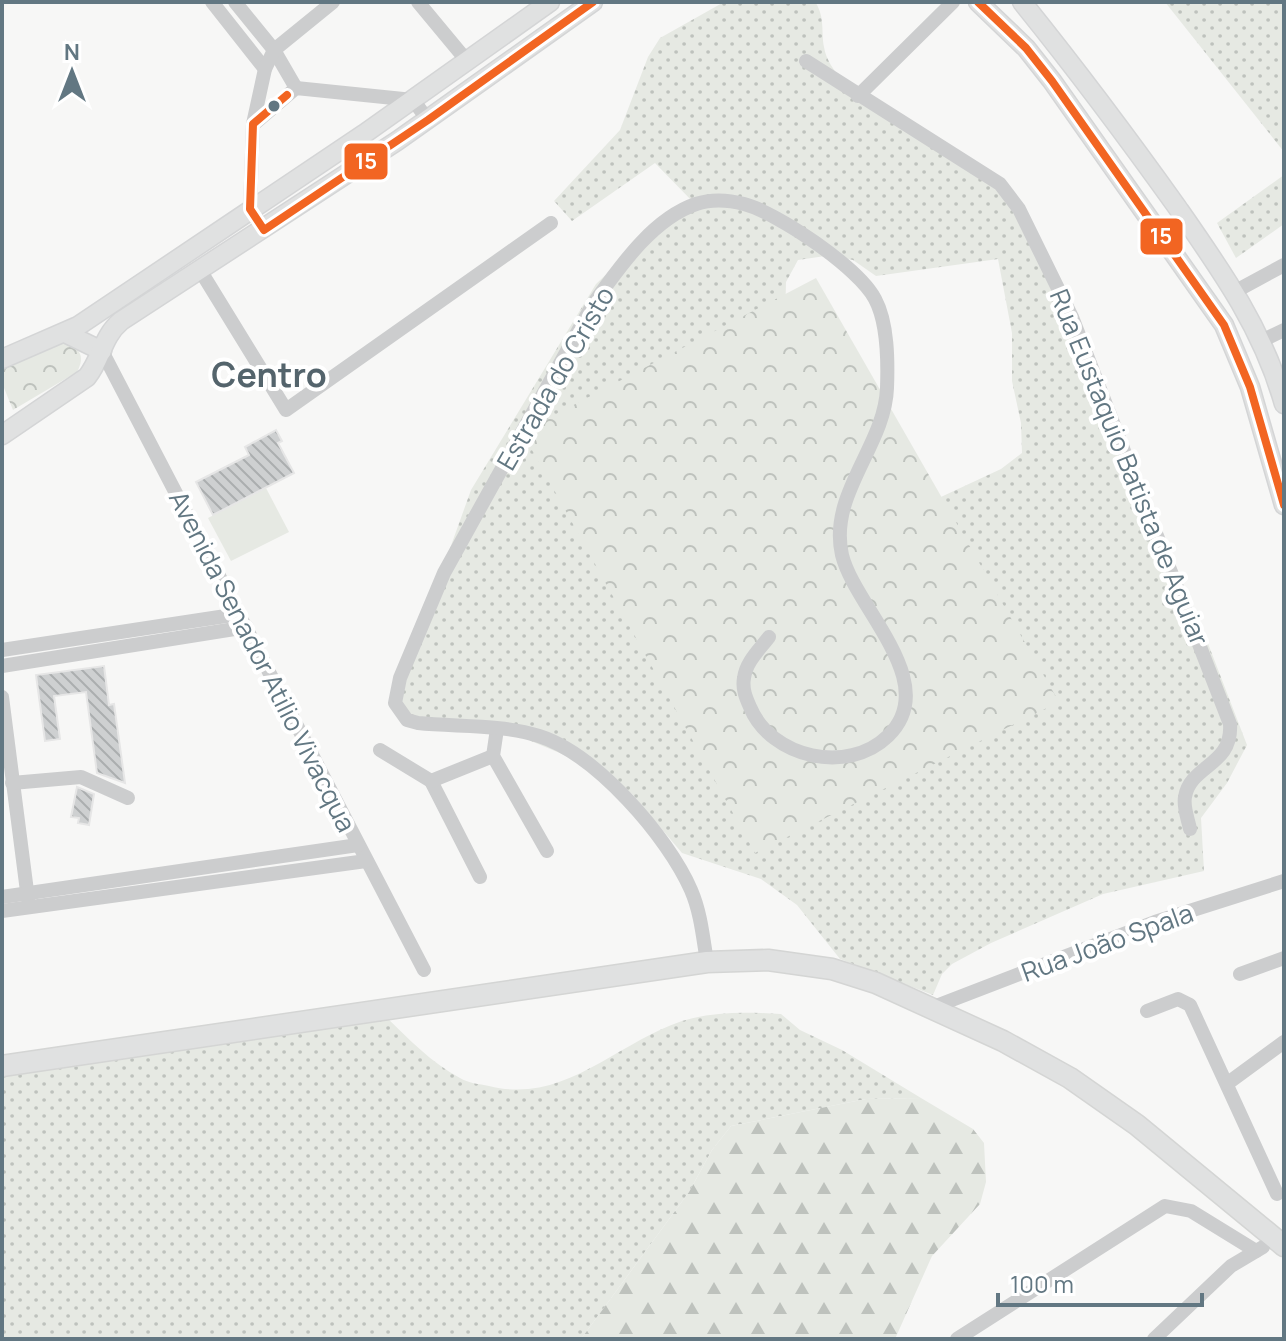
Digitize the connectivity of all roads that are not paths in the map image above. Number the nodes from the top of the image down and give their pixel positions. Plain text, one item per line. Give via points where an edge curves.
1 (212, 2) edge
2 (235, 2) edge
3 (333, 2) edge
4 (418, 2) edge
5 (550, 2) edge
6 (593, 2) edge
7 (953, 2) edge
8 (978, 2) edge
9 (1022, 2) edge
10 (994, 8) edge
11 (274, 50) junction
12 (467, 61) junction
13 (806, 61) dead end
14 (265, 69) junction
15 (296, 88) junction
16 (858, 96) junction
17 (413, 100) junction
18 (1110, 113) junction
19 (428, 120) junction
20 (253, 124) junction
21 (1087, 130) junction
22 (250, 209) junction
23 (551, 223) dead end
24 (264, 230) junction
25 (1284, 265) edge
26 (200, 270) junction
27 (1236, 291) junction
28 (1284, 330) edge
29 (65, 333) junction
30 (1263, 340) junction
31 (102, 351) junction
32 (2, 359) edge
33 (1283, 396) edge
34 (2, 435) edge
35 (1284, 505) edge
36 (243, 620) junction
37 (769, 637) dead end
38 (2, 650) edge
39 (2, 666) edge
40 (2, 697) edge
41 (497, 729) junction
42 (380, 750) dead end
43 (493, 756) junction
44 (431, 781) junction
45 (12, 783) junction
46 (128, 798) dead end
47 (1190, 829) dead end
48 (358, 845) junction
49 (547, 851) dead end
50 (366, 861) junction
51 (480, 877) dead end
52 (1284, 881) edge
53 (2, 897) edge
54 (28, 900) junction
55 (2, 911) edge
56 (1284, 958) edge
57 (707, 962) junction
58 (424, 970) dead end
59 (1240, 974) dead end
60 (931, 1008) junction
61 (1147, 1011) dead end
62 (1284, 1042) edge
63 (2, 1066) edge
64 (1228, 1083) junction
65 (1277, 1194) dead end
66 (1280, 1242) edge
67 (1256, 1251) junction
68 (957, 1339) edge
69 (1154, 1339) edge

1 - 14 street
2 - 11 street
3 - 11 street
4 - 12 street
5 - 12 main road
6 - 19 main road
7 - 16 street
8 - 10 main road
9 - 18 main road
10 - 21 main road
11 - 14 street
11 - 15 street
12 - 17 main road
13 - 16 street, Rua Eustaquio Batista de Aguiar
14 - 20 street
15 - 17 street
15 - 20 street
16 - 47 street, Rua Eustaquio Batista de Aguiar via 1000,184 1019,209 1072,317 1230,724 1228,746 1187,790
17 - 19 street
17 - 22 main road
18 - 21 main road
18 - 27 main road
19 - 24 main road
20 - 22 street
21 - 35 main road via 1224,325 1250,387
22 - 24 street
22 - 29 main road
23 - 26 street via 286,410
24 - 26 main road
25 - 27 street
26 - 31 main road via 121,321 106,334
27 - 30 main road
28 - 30 street
29 - 31 main road
29 - 32 main road
30 - 33 main road
31 - 34 main road via 87,377
31 - 36 street, Avenida Senador Atilio Vivacqua
36 - 38 street
36 - 39 street
36 - 48 street, Avenida Senador Atilio Vivacqua
37 - 41 street, Estrada do Cristo via 743,681 752,713 769,737 788,749 819,756 860,750 893,730 904,705 901,667 848,570 841,543 844,508 886,397 880,312 855,273 783,223 745,204 713,201 683,210 663,224 618,269 593,304 444,573 400,678 395,703 407,720
40 - 45 street
41 - 43 street
41 - 57 street, Estrada do Cristo via 557,743 634,807 657,833 691,890
42 - 44 street
43 - 44 street
43 - 49 street
44 - 51 street
45 - 46 street via 81,777
45 - 54 street
48 - 50 street, Avenida Senador Atilio Vivacqua
48 - 54 street
50 - 54 street
50 - 58 street, Avenida Senador Atilio Vivacqua
52 - 60 street, Rua João Spala via 1155,922
53 - 54 street
54 - 55 street
56 - 59 street
57 - 60 highway via 799,962 876,983
57 - 63 highway
60 - 66 highway via 1070,1078 1137,1125
61 - 64 street via 1173,1000 1186,1001
62 - 64 street
64 - 65 street
66 - 67 street
67 - 68 street via 1191,1211 1165,1206
67 - 69 street via 1231,1266

